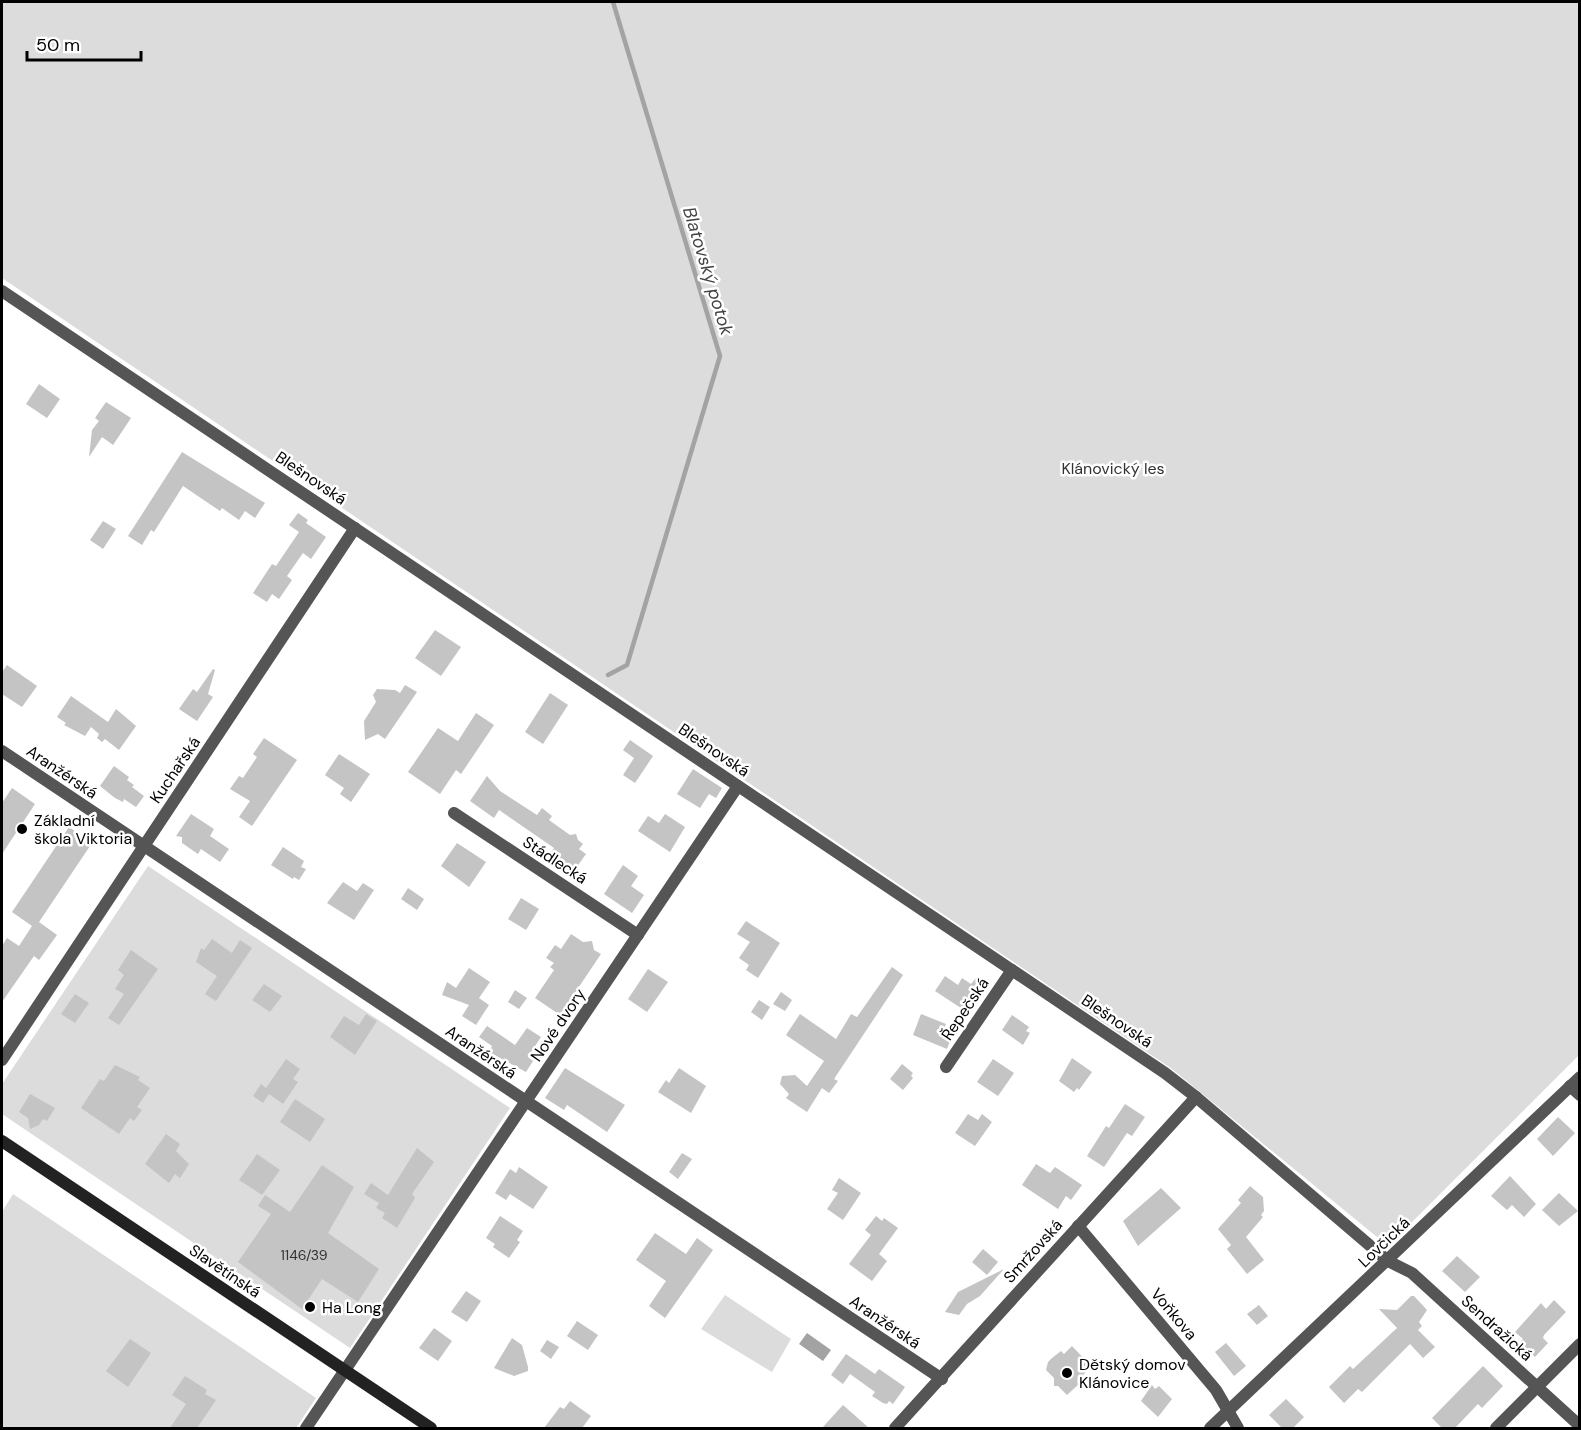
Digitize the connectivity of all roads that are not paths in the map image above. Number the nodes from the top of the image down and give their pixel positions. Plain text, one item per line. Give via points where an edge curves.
1 (2, 291) edge
2 (355, 528) junction
3 (2, 751) edge
4 (738, 786) junction
5 (454, 813) dead end
6 (144, 847) junction
7 (638, 935) junction
8 (1012, 970) junction
9 (2, 1060) edge
10 (946, 1067) dead end
11 (1576, 1086) edge
12 (1196, 1097) junction
13 (526, 1102) junction
14 (2, 1141) edge
15 (1078, 1226) junction
16 (1388, 1261) junction
17 (1580, 1344) edge
18 (345, 1371) junction
19 (942, 1379) junction
20 (1537, 1387) junction
21 (1227, 1412) junction
22 (1580, 1426) edge
23 (306, 1428) edge
24 (431, 1428) edge
25 (895, 1428) edge
26 (1210, 1428) edge
27 (1238, 1428) edge
28 (1497, 1428) edge

1 - 2 street, Blešnovská
2 - 4 street, Blešnovská
2 - 6 street, Kuchařská
3 - 6 street, Aranžérská
4 - 7 street, Nové dvory
4 - 8 street, Blešnovská
5 - 7 street, Stádlecká
6 - 9 street, Kuchařská
6 - 13 street, Aranžérská
7 - 13 street, Nové dvory
8 - 10 street, Řepečská
8 - 12 street, Blešnovská
11 - 16 street, Lovčická
12 - 15 street, Smržovská
12 - 16 street, Blešnovská
13 - 18 street, Nové dvory
13 - 19 street, Aranžérská
14 - 18 street, Slavětínská
15 - 19 street, Smržovská
15 - 21 street, Voňkova via 1216,1390
16 - 20 street, Sendražická via 1412,1273
16 - 21 street, Lovčická
17 - 20 street
18 - 23 street, Nové dvory
18 - 24 street, Slavětínská
19 - 25 street, Smržovská
20 - 22 street, Sendražická
20 - 28 street
21 - 26 street, Lovčická
21 - 27 street, Voňkova

